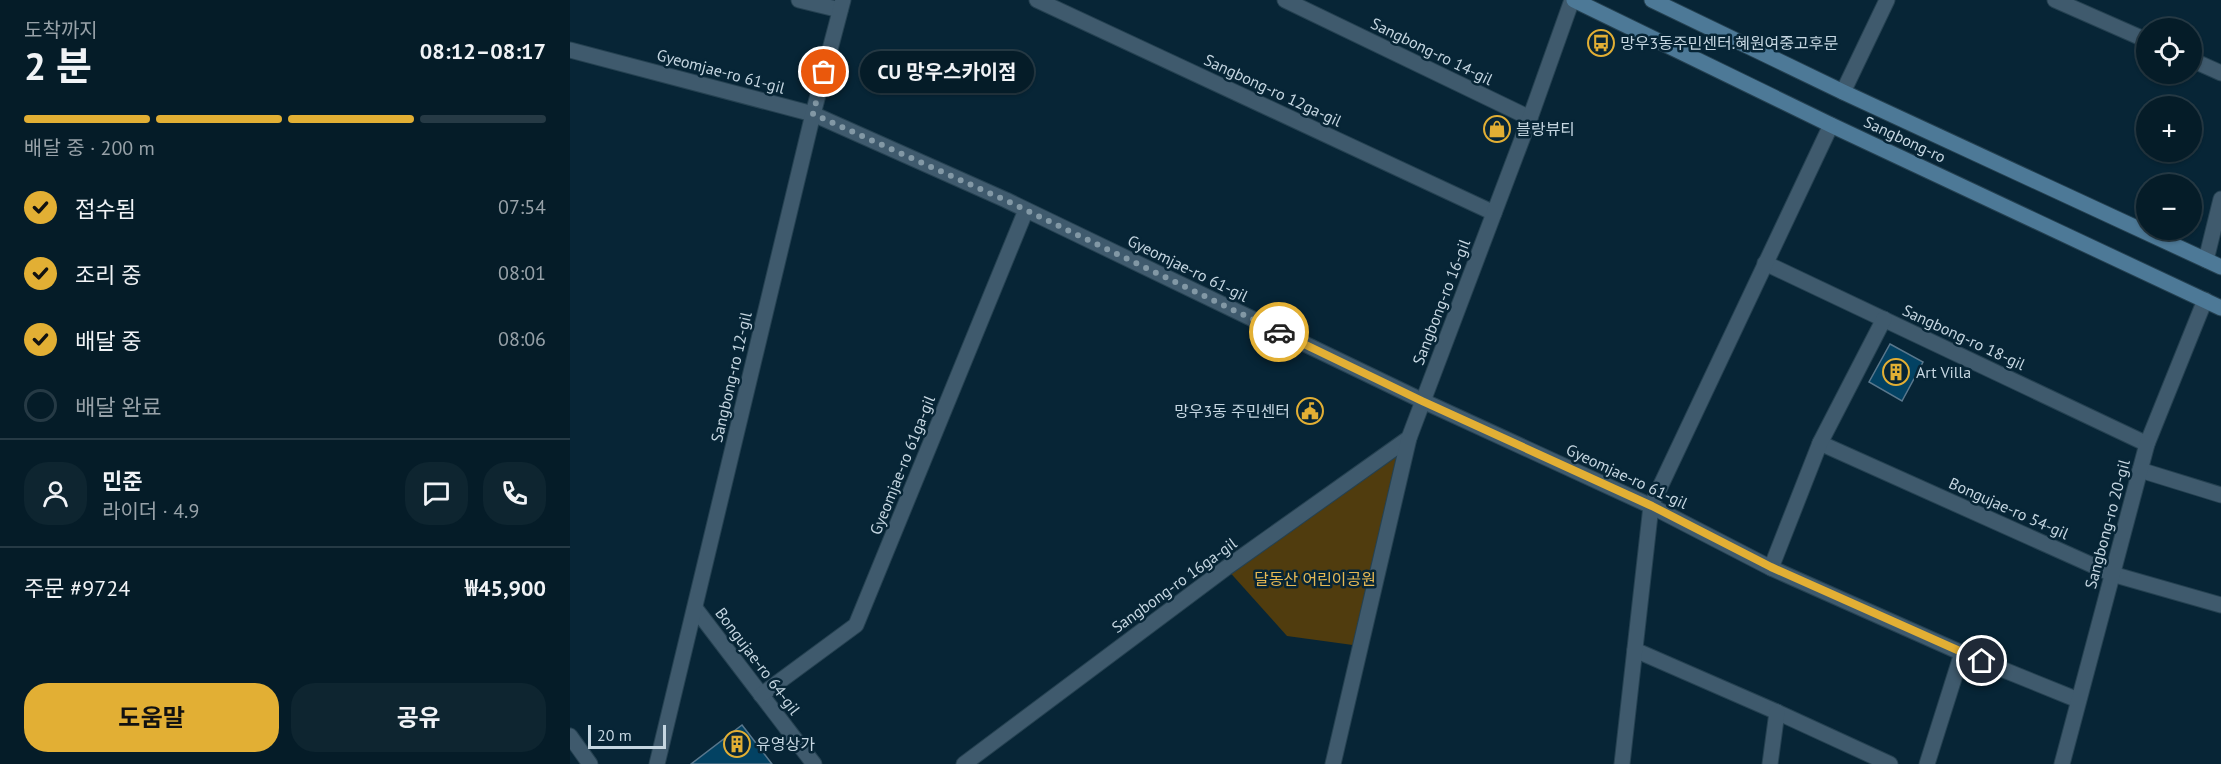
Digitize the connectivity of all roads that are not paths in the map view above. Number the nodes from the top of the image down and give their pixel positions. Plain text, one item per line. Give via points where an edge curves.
1 (799, 0) edge
2 (1037, 0) edge
3 (1285, 0) edge
4 (1573, 0) edge
5 (1652, 0) edge
6 (1887, 0) edge
7 (2055, 0) edge
8 (842, 5) edge
9 (2136, 36) edge
10 (570, 50) edge
11 (2202, 64) edge
12 (2221, 73) edge
13 (1843, 92) junction
14 (813, 114) junction
15 (1530, 118) junction
16 (1831, 125) junction
17 (2221, 200) edge
18 (1026, 210) junction
19 (1494, 213) junction
20 (2206, 260) junction
21 (1764, 263) junction
22 (2221, 267) edge
23 (2205, 300) junction
24 (2221, 308) edge
25 (1884, 319) junction
26 (1422, 401) junction
27 (1409, 438) junction
28 (1820, 443) junction
29 (2147, 444) junction
30 (2140, 470) junction
31 (2221, 495) edge
32 (1652, 506) junction
33 (1771, 567) junction
34 (2112, 574) junction
35 (2221, 605) edge
36 (694, 608) junction
37 (1635, 650) junction
38 (1962, 653) junction
39 (761, 695) junction
40 (2078, 700) junction
41 (1777, 712) junction
42 (570, 736) edge
43 (590, 764) edge
44 (657, 764) edge
45 (814, 764) edge
46 (964, 764) edge
47 (1333, 764) edge
48 (1622, 764) edge
49 (1770, 764) edge
50 (1890, 764) edge
51 (1927, 764) edge
52 (2062, 764) edge

1 - 8 street
2 - 19 street, Sangbong-ro 12ga-gil
3 - 15 street, Sangbong-ro 14-gil
4 - 15 street, Sangbong-ro 16-gil
4 - 16 main road, Sangbong-ro
5 - 13 main road, Sangbong-ro
6 - 13 street
7 - 9 street
8 - 14 street, Sangbong-ro 12-gil
10 - 14 street, Gyeomjae-ro 61-gil
11 - 12 street
13 - 20 main road, Sangbong-ro
14 - 18 street, Gyeomjae-ro 61-gil
14 - 36 street, Sangbong-ro 12-gil
15 - 19 street, Sangbong-ro 16-gil
16 - 21 street
16 - 23 main road, Sangbong-ro
17 - 20 street
18 - 26 street, Gyeomjae-ro 61-gil
18 - 39 street, Gyeomjae-ro 61ga-gil via 856,625
19 - 26 street, Sangbong-ro 16-gil
20 - 22 main road, Sangbong-ro
21 - 25 street, Sangbong-ro 18-gil
21 - 32 street
23 - 24 main road, Sangbong-ro
23 - 29 street, Sangbong-ro 20-gil
25 - 28 street
25 - 29 street, Sangbong-ro 18-gil
26 - 27 street, Sangbong-ro 16-gil
26 - 32 street, Gyeomjae-ro 61-gil
27 - 46 street, Sangbong-ro 16ga-gil via 1226,568
27 - 47 street, Sangbong-ro 16-gil
28 - 33 street
28 - 34 street, Bongujae-ro 54-gil
29 - 30 street, Sangbong-ro 20-gil
30 - 31 street
30 - 34 street, Sangbong-ro 20-gil
32 - 33 street, Gyeomjae-ro 61-gil
32 - 37 street
33 - 38 street, Gyeomjae-ro 61-gil
34 - 35 street, Bongujae-ro 54-gil
34 - 40 street, Sangbong-ro 20-gil
36 - 39 street, Bongujae-ro 64-gil
36 - 44 street, Sangbong-ro 12-gil
37 - 41 street
37 - 48 street
38 - 40 street, Gyeomjae-ro 61-gil
38 - 51 street
39 - 45 street, Bongujae-ro 64-gil
40 - 52 street, Sangbong-ro 20-gil
41 - 49 street
41 - 50 street
42 - 43 street

